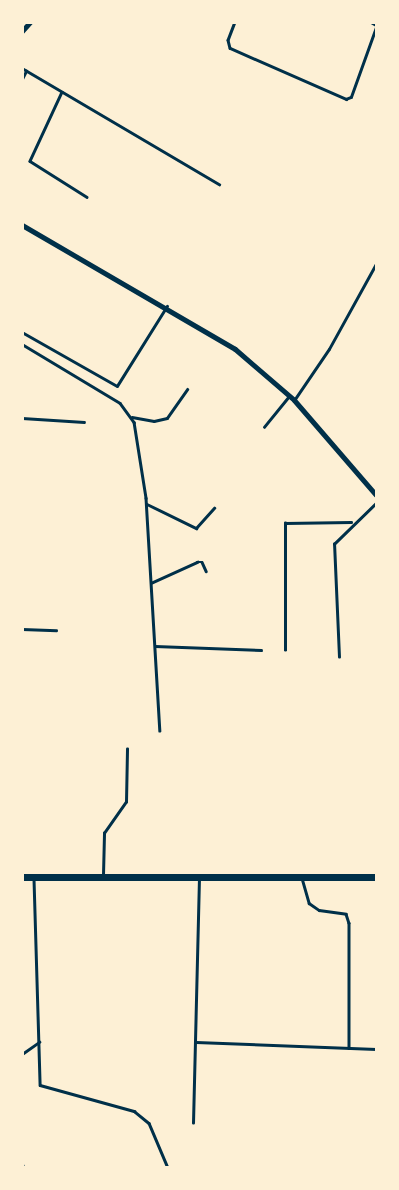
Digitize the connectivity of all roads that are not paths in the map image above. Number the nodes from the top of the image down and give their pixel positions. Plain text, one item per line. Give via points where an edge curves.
1 (30, 22) edge
2 (235, 22) edge
3 (371, 22) edge
4 (376, 26) edge
5 (23, 28) edge
6 (22, 68) edge
7 (26, 71) junction
8 (22, 79) edge
9 (62, 92) junction
10 (219, 184) dead end
11 (87, 197) dead end
12 (22, 225) edge
13 (376, 264) edge
14 (167, 306) junction
15 (22, 332) edge
16 (22, 344) edge
17 (187, 389) dead end
18 (289, 396) junction
19 (294, 400) junction
20 (132, 417) junction
21 (22, 418) edge
22 (84, 422) dead end
23 (264, 427) dead end
24 (376, 495) edge
25 (376, 503) edge
26 (147, 504) junction
27 (214, 508) dead end
28 (351, 522) junction
29 (206, 571) dead end
30 (151, 582) junction
31 (22, 630) edge
32 (56, 630) dead end
33 (155, 646) junction
34 (261, 650) dead end
35 (284, 650) dead end
36 (339, 657) dead end
37 (160, 731) dead end
38 (127, 749) dead end
39 (103, 876) junction
40 (301, 876) junction
41 (22, 877) edge
42 (34, 877) junction
43 (376, 877) edge
44 (199, 878) junction
45 (38, 1042) junction
46 (196, 1042) junction
47 (349, 1048) junction
48 (376, 1049) edge
49 (22, 1054) edge
50 (193, 1123) dead end
51 (22, 1163) edge
52 (24, 1168) edge
53 (168, 1168) edge

1 - 5 street
2 - 4 lane via 228,40 230,48 346,99 351,98
3 - 4 lane
6 - 7 lane
7 - 8 lane
7 - 9 lane
9 - 10 lane
9 - 11 lane via 30,162
12 - 14 street
13 - 19 lane via 329,349
14 - 15 lane via 118,386
14 - 18 street via 235,349
16 - 20 lane via 120,402
17 - 20 lane via 167,418 154,421
18 - 19 street
18 - 23 lane
19 - 24 street
20 - 26 lane
21 - 22 lane
25 - 28 lane
26 - 27 lane via 196,528
26 - 30 lane
28 - 35 lane via 284,523
28 - 36 lane via 334,544
29 - 30 lane via 202,562 197,562
30 - 33 lane
31 - 32 lane
33 - 34 lane
33 - 37 lane
38 - 39 lane via 126,802 104,833
39 - 42 main road
39 - 44 main road
40 - 43 main road
40 - 44 main road
40 - 47 lane via 309,903 319,910 346,914 349,923
41 - 42 main road
42 - 45 lane
44 - 46 lane
45 - 49 lane
45 - 53 lane via 40,1085 134,1111 149,1123
46 - 47 lane
46 - 50 lane
47 - 48 lane
51 - 52 lane

